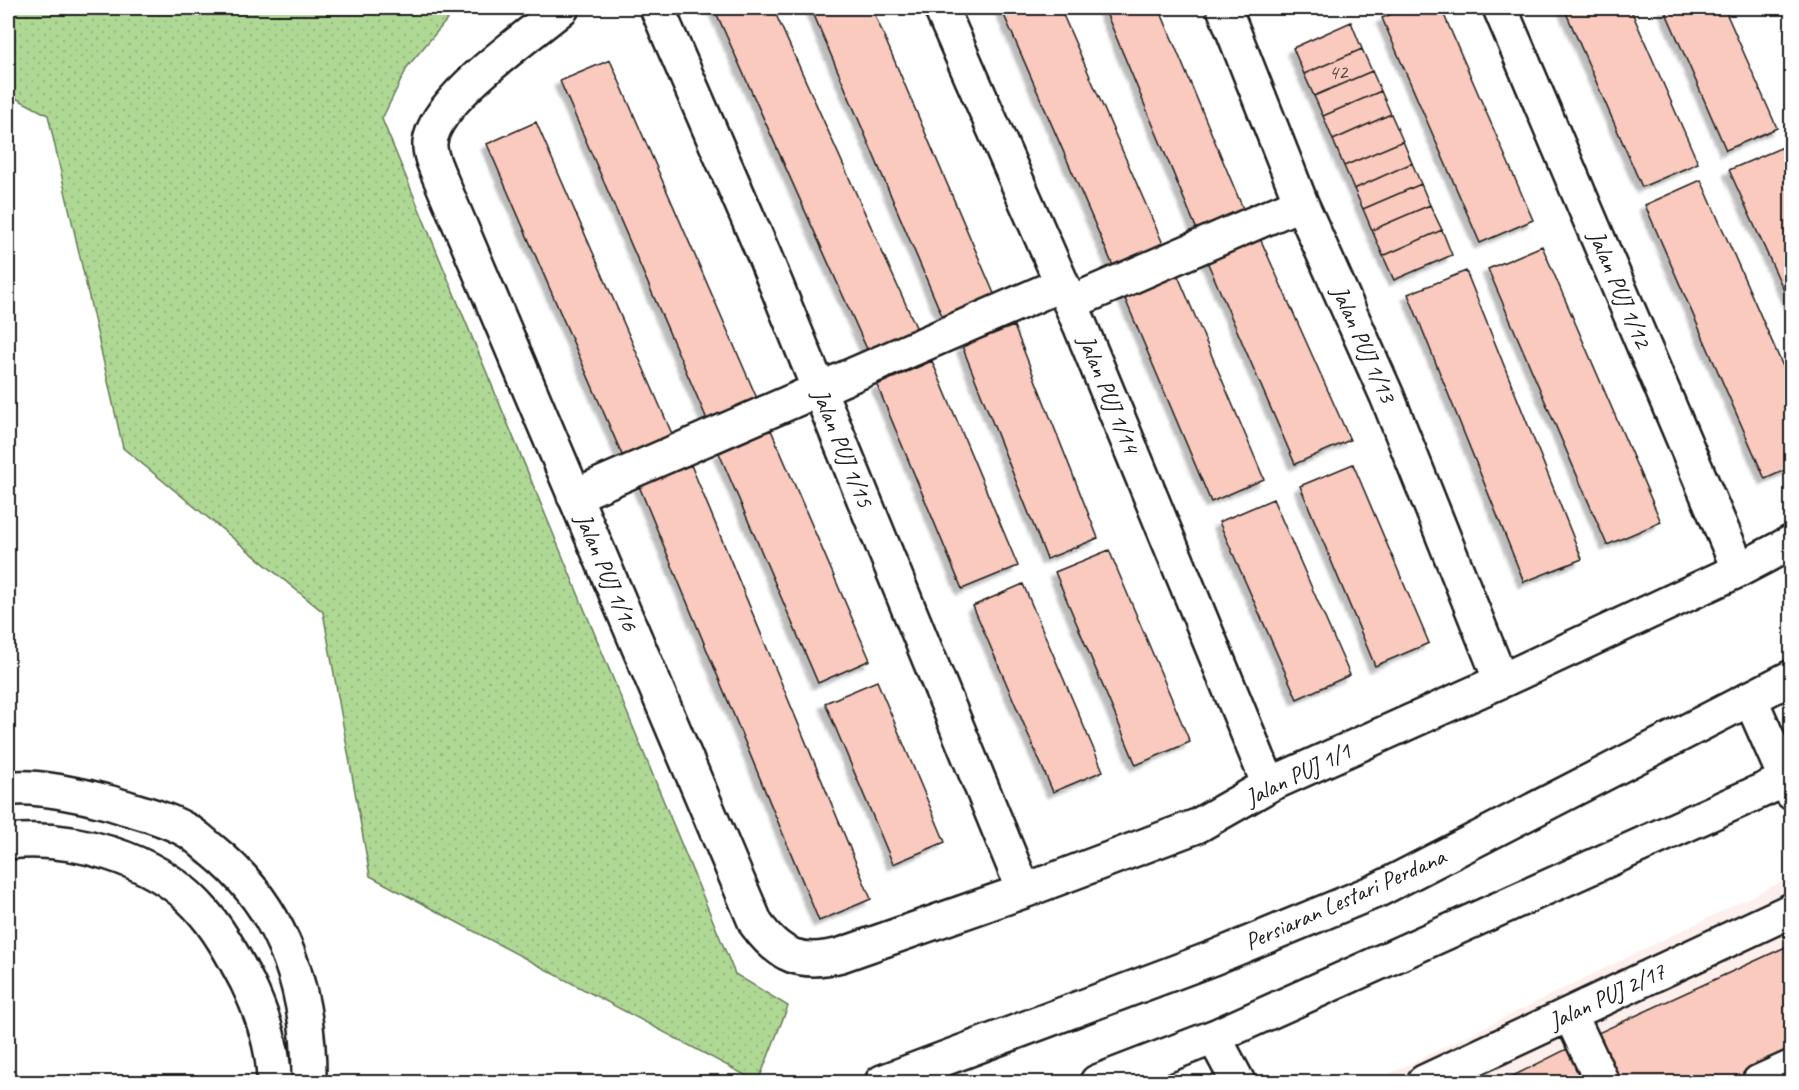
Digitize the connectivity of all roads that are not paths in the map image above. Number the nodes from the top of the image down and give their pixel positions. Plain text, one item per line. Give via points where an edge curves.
1 (562, 8) edge
2 (657, 8) edge
3 (941, 8) edge
4 (1224, 8) edge
5 (1500, 8) edge
6 (1301, 203) junction
7 (1066, 294) junction
8 (819, 389) junction
9 (574, 495) junction
10 (1791, 542) edge
11 (1739, 570) junction
12 (1791, 677) edge
13 (1501, 681) junction
14 (1750, 698) junction
15 (1790, 783) edge
16 (1269, 785) junction
17 (8, 789) edge
18 (8, 842) edge
19 (1024, 891) junction
20 (1791, 910) edge
21 (789, 955) joint
22 (1570, 1014) junction
23 (1214, 1037) junction
24 (1791, 1067) edge
25 (274, 1083) edge
26 (309, 1083) edge
27 (882, 1083) edge
28 (1097, 1083) edge
29 (1238, 1083) edge
30 (1424, 1083) edge
31 (1602, 1083) edge
32 (1759, 1083) edge

1 - 9 main road, Jalan PUJ 1/16 via 456,96 437,119 430,144 440,178
2 - 8 main road, Jalan PUJ 1/15
3 - 7 main road, Jalan PUJ 1/14
4 - 6 main road, Jalan PUJ 1/13
5 - 11 main road, Jalan PUJ 1/12
6 - 7 main road
6 - 13 main road, Jalan PUJ 1/13 via 1387,396
7 - 8 main road
7 - 16 main road, Jalan PUJ 1/14
8 - 9 main road
8 - 19 main road, Jalan PUJ 1/15
9 - 21 main road, Jalan PUJ 1/16 via 756,924 770,944
10 - 11 main road, Jalan PUJ 1/1
11 - 13 main road, Jalan PUJ 1/1
12 - 14 main road, Persiaran Lestari Perdana
13 - 16 main road, Jalan PUJ 1/1
14 - 15 main road
14 - 27 main road, Persiaran Lestari Perdana via 1378,890 1213,958
15 - 23 main road
16 - 19 main road, Jalan PUJ 1/1 via 1197,826
17 - 26 main road via 83,795 132,810 185,829 237,871 282,935 290,957 301,991
18 - 25 main road via 64,843 110,852 152,871 197,905 232,952 257,1003 274,1059
19 - 21 main road, Jalan PUJ 1/1 via 816,962
20 - 22 main road, Jalan PUJ 2/17
22 - 30 main road, Jalan PUJ 2/17
22 - 31 main road
23 - 28 main road
23 - 29 main road
24 - 32 main road

